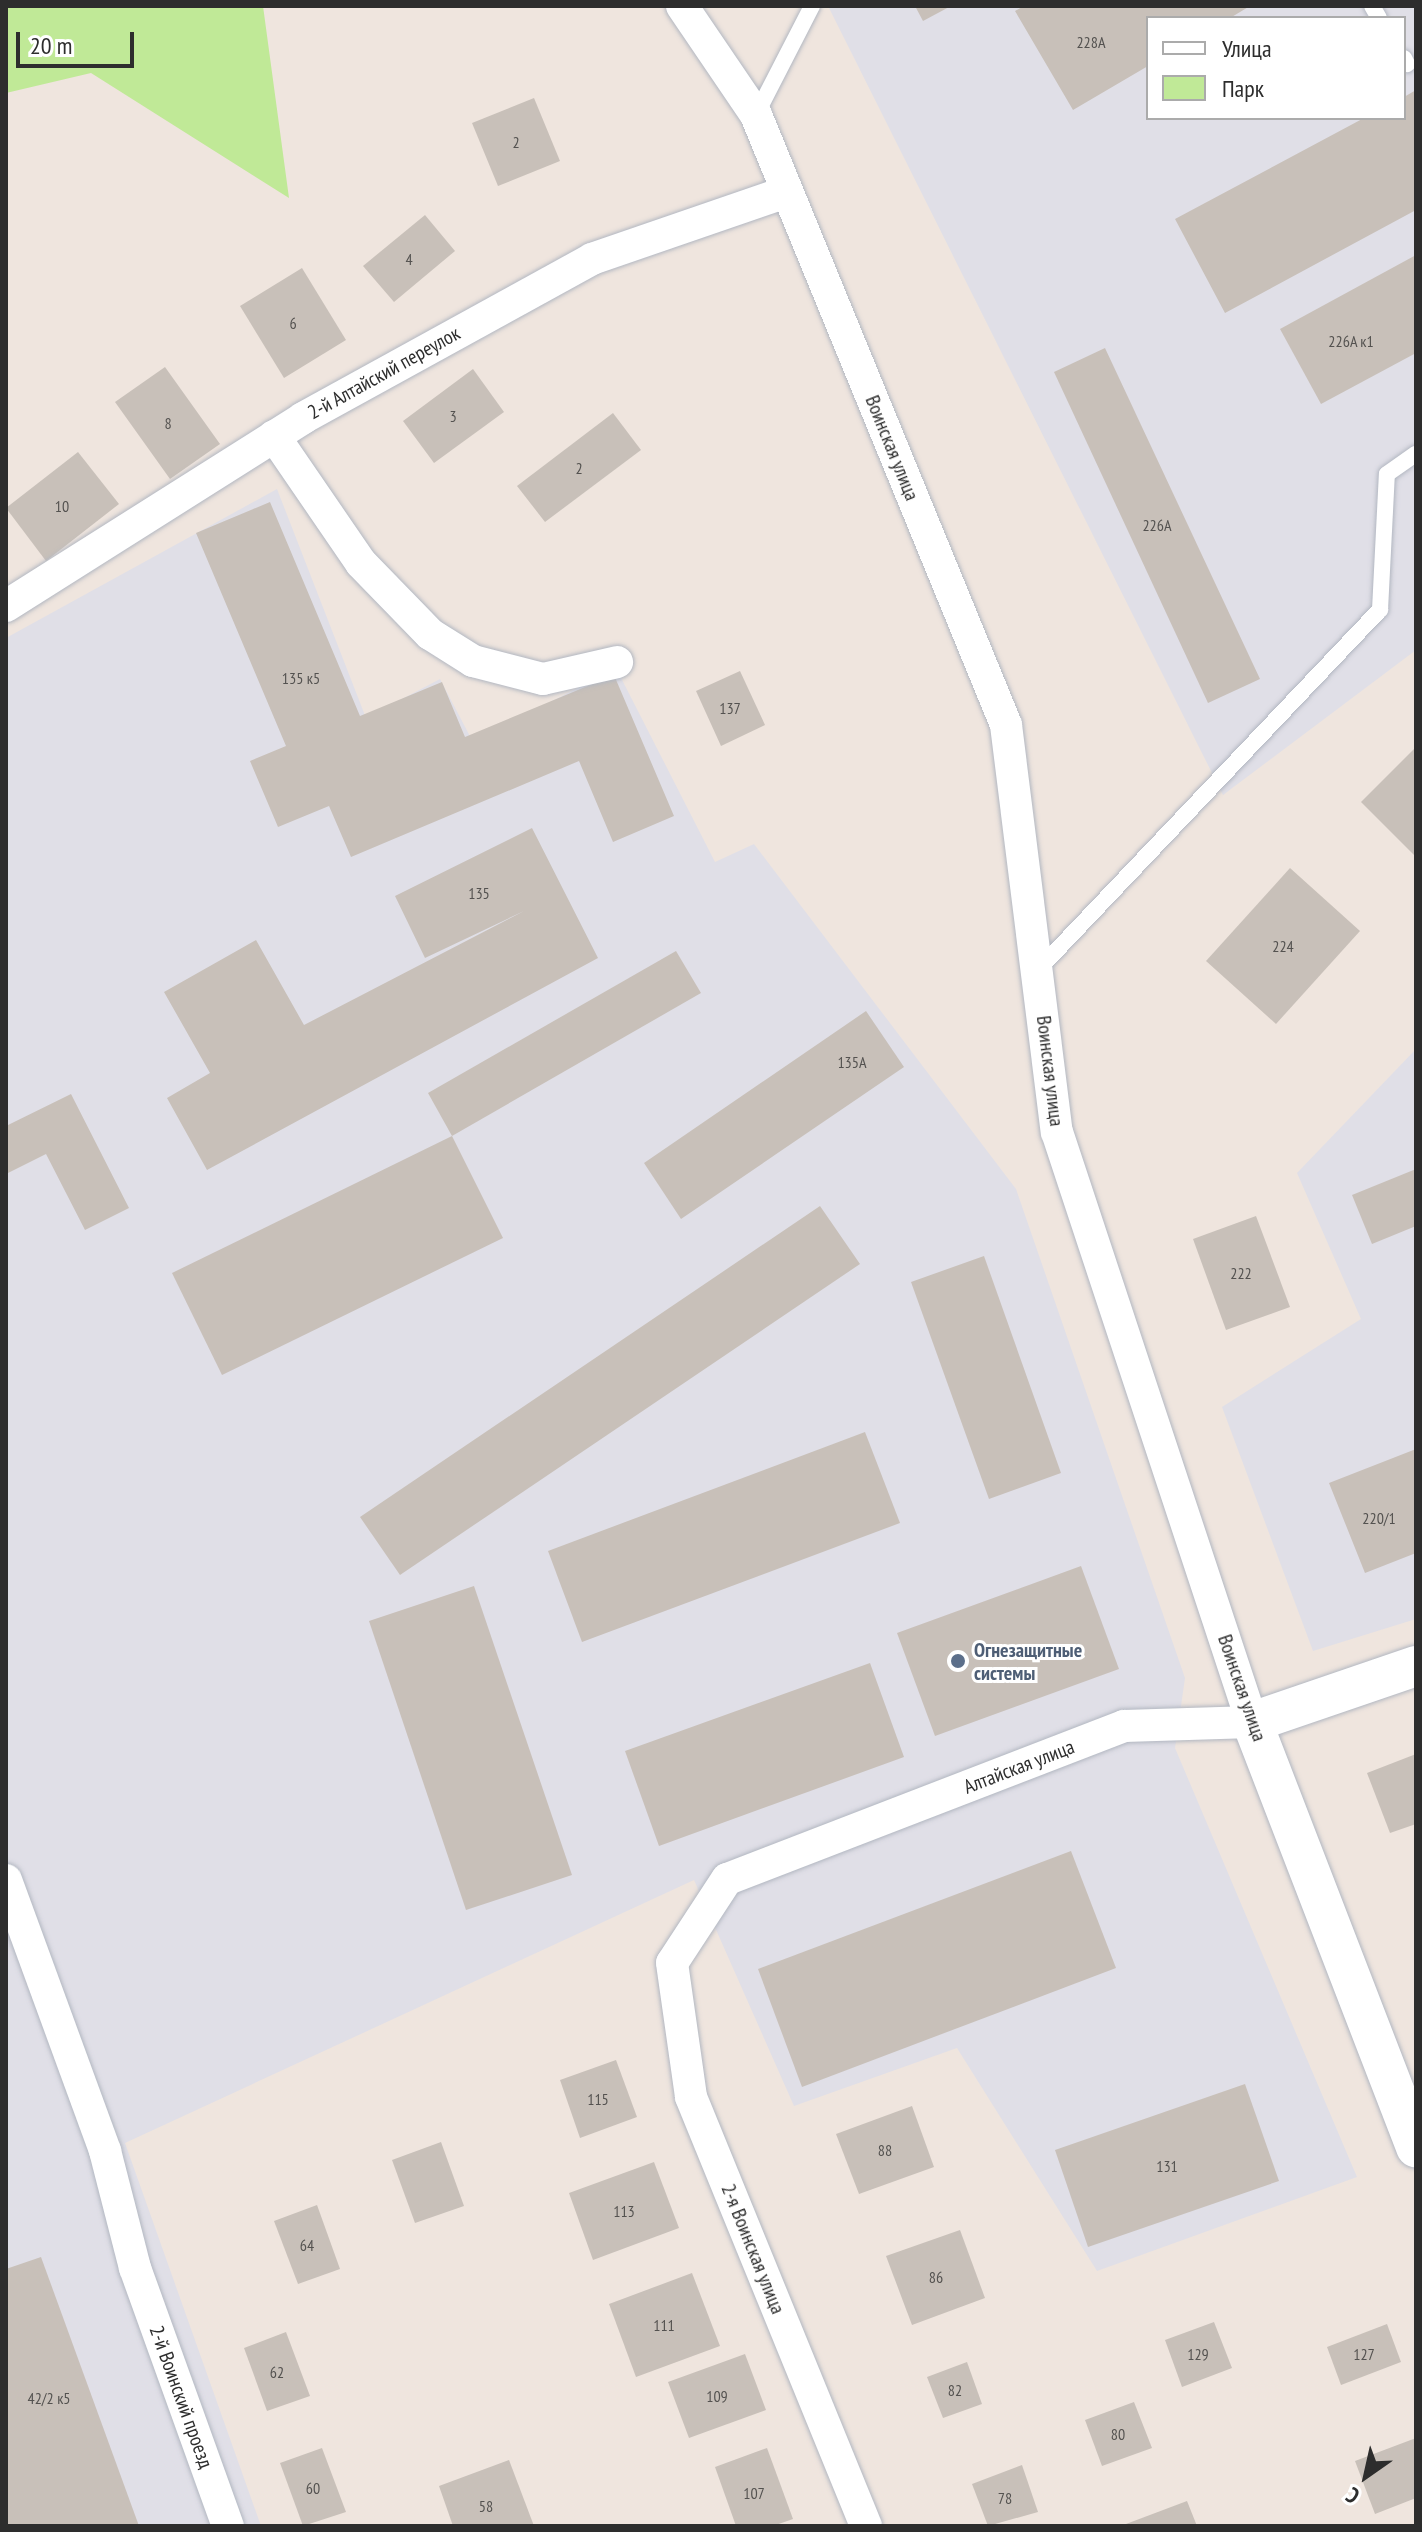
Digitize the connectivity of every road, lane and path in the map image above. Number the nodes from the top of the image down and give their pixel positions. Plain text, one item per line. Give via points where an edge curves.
1 (682, 6) edge
2 (812, 6) edge
3 (756, 115) junction
4 (787, 192) junction
5 (274, 436) junction
6 (1416, 454) edge
7 (6, 606) edge
8 (617, 662) dead end
9 (1037, 971) junction
10 (1416, 1666) edge
11 (1252, 1722) junction
12 (6, 1880) edge
13 (672, 1963) joint
14 (1416, 2148) edge
15 (228, 2526) edge
16 (866, 2526) edge

1 - 3 street, Воинская улица
2 - 3 lane
3 - 4 street, Воинская улица
4 - 5 street, 2-й Алтайский переулок via 592,259
4 - 9 street, Воинская улица via 1006,725
5 - 7 street, 2-й Алтайский переулок
5 - 8 street via 361,563 430,634 473,661 543,679
6 - 9 lane via 1387,474 1380,610
9 - 11 street, Воинская улица via 1057,1132
10 - 11 street, Алтайская улица
11 - 13 street, Алтайская улица via 1124,1726 727,1879
11 - 14 street, Воинская улица
12 - 15 street, 2-й Воинский проезд via 105,2151 135,2268
13 - 16 street, 2-я Воинская улица via 691,2097

